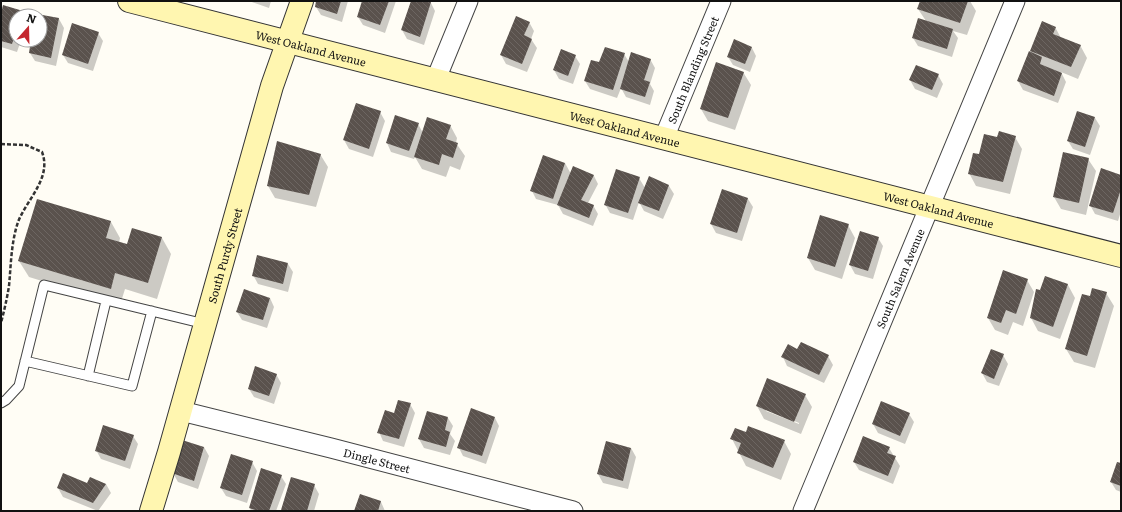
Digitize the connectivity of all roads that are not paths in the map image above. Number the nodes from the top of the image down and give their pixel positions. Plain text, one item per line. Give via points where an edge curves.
1 (129, 1) edge
2 (302, 1) edge
3 (468, 1) edge
4 (722, 1) edge
5 (1015, 1) edge
6 (288, 42) junction
7 (436, 79) junction
8 (664, 138) junction
9 (930, 207) junction
10 (1121, 256) edge
11 (106, 301) junction
12 (152, 311) junction
13 (205, 324) junction
14 (25, 361) junction
15 (88, 376) junction
16 (1, 403) edge
17 (181, 411) junction
18 (151, 511) edge
19 (572, 511) edge
20 (803, 511) edge

1 - 6 street, West Oakland Avenue
2 - 6 street, South Purdy Street
3 - 7 street
4 - 8 street, South Blanding Street
5 - 9 street, South Salem Avenue
6 - 7 street, West Oakland Avenue
6 - 13 street, South Purdy Street via 272,86
7 - 8 street, West Oakland Avenue
8 - 9 street, West Oakland Avenue
9 - 10 street, West Oakland Avenue
9 - 20 street, South Salem Avenue
11 - 12 lane
11 - 14 lane via 44,285
11 - 15 lane
12 - 13 lane
12 - 15 lane via 132,386
13 - 17 street, South Purdy Street
14 - 15 lane
14 - 16 lane via 19,386
17 - 18 street, South Purdy Street
17 - 19 street, Dingle Street

